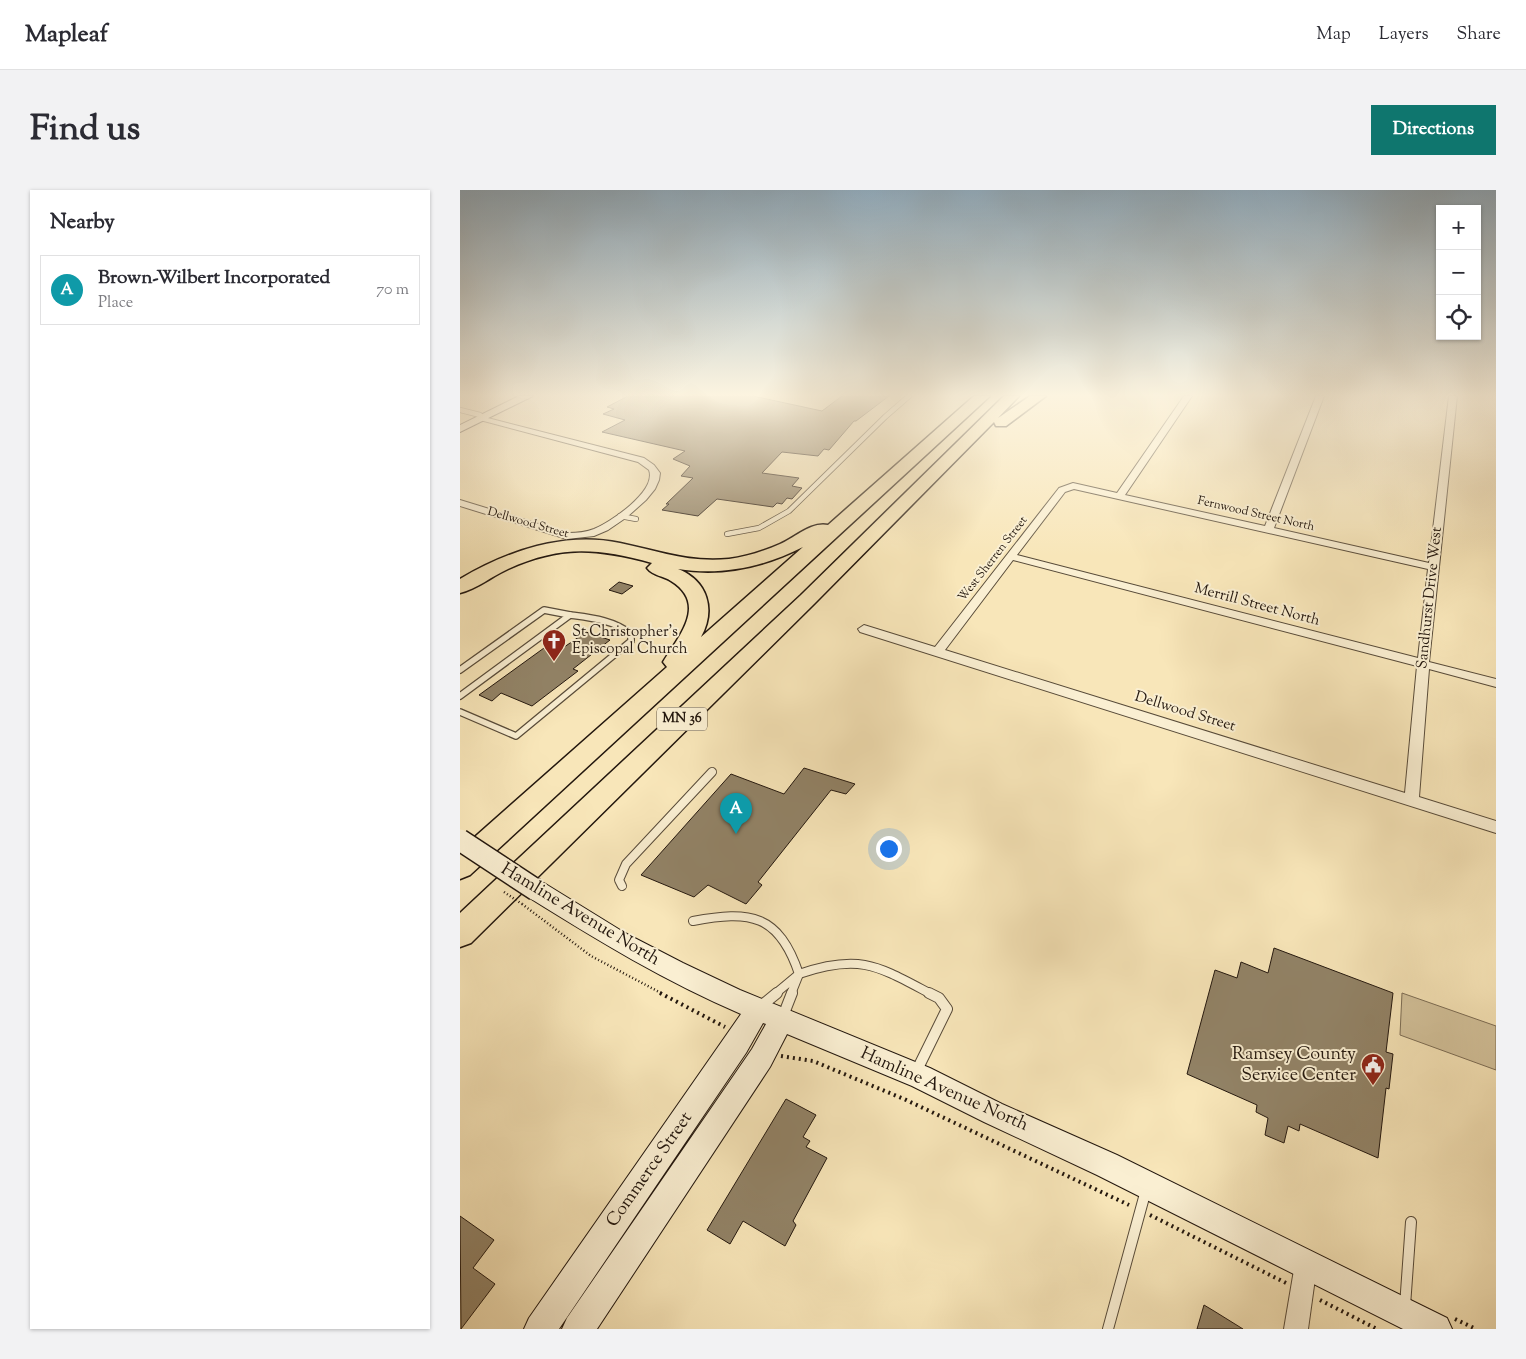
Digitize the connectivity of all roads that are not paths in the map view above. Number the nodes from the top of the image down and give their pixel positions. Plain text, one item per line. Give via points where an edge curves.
1 (600, 449) edge
2 (853, 449) edge
3 (925, 449) edge
4 (958, 449) edge
5 (969, 449) edge
6 (1152, 449) edge
7 (1299, 449) edge
8 (1447, 449) edge
9 (1073, 486) joint
10 (880, 490) junction
11 (1120, 496) junction
12 (460, 503) edge
13 (903, 504) junction
14 (620, 516) junction
15 (636, 519) dead end
16 (1268, 530) junction
17 (727, 534) dead end
18 (1010, 556) junction
19 (1433, 567) junction
20 (460, 587) edge
21 (460, 600) edge
22 (570, 615) junction
23 (864, 629) dead end
24 (937, 652) junction
25 (1423, 664) junction
26 (460, 670) edge
27 (1496, 683) edge
28 (460, 696) edge
29 (460, 712) edge
30 (613, 731) junction
31 (712, 772) dead end
32 (1412, 800) junction
33 (1496, 826) edge
34 (460, 840) edge
35 (460, 867) edge
36 (622, 886) dead end
37 (693, 921) dead end
38 (460, 933) edge
39 (798, 974) junction
40 (770, 1014) junction
41 (754, 1042) junction
42 (915, 1074) junction
43 (1144, 1198) junction
44 (1411, 1222) dead end
45 (1304, 1277) junction
46 (1405, 1314) junction
47 (540, 1329) edge
48 (578, 1329) edge
49 (1108, 1329) edge
50 (1296, 1329) edge
51 (1436, 1329) edge

1 - 14 street, Dellwood Street via 641,460 654,472 652,488
2 - 17 lane via 778,519 758,529
3 - 10 highway, MN 36
4 - 13 highway, MN 36
5 - 13 highway
6 - 11 street
7 - 16 street
8 - 19 street, Sandhurst Drive West
9 - 11 street, Fernwood Street North
9 - 18 street, West Sherren Street via 1062,490
10 - 20 highway via 797,544 754,560 722,565 675,564 609,546 567,546 517,558
10 - 30 highway, MN 36
11 - 16 street, Fernwood Street North
12 - 14 street, Dellwood Street via 568,536 596,532
13 - 38 highway, MN 36
14 - 15 lane
16 - 19 street, Fernwood Street North
18 - 24 street, West Sherren Street
18 - 25 street, Merrill Street North
19 - 25 street, Sandhurst Drive West
21 - 30 highway via 514,568 572,553 617,556 663,570 687,582 698,598 701,610 695,631 667,672
22 - 26 lane via 547,610 541,612
22 - 28 lane
22 - 29 lane via 610,621 631,634 631,641 516,736
23 - 24 street, Dellwood Street
24 - 32 street, Dellwood Street
25 - 27 street, Merrill Street North
25 - 32 street, Sandhurst Drive West
30 - 35 highway, MN 36
31 - 36 lane via 632,858 619,880
32 - 33 street, Dellwood Street
34 - 40 street, Hamline Avenue North, bridge via 529,897 726,996
37 - 39 lane via 728,915 750,918 772,928 784,939
39 - 40 lane
39 - 40 lane
39 - 42 lane via 852,962 882,968 939,998 947,1009
40 - 41 street, Commerce Street
40 - 42 street, Hamline Avenue North
41 - 47 street, Commerce Street
41 - 48 street, Commerce Street
42 - 43 street, Hamline Avenue North
43 - 45 street, Hamline Avenue North
43 - 49 lane
44 - 46 lane
45 - 46 street, Hamline Avenue North
45 - 50 street
46 - 51 street, Hamline Avenue North

